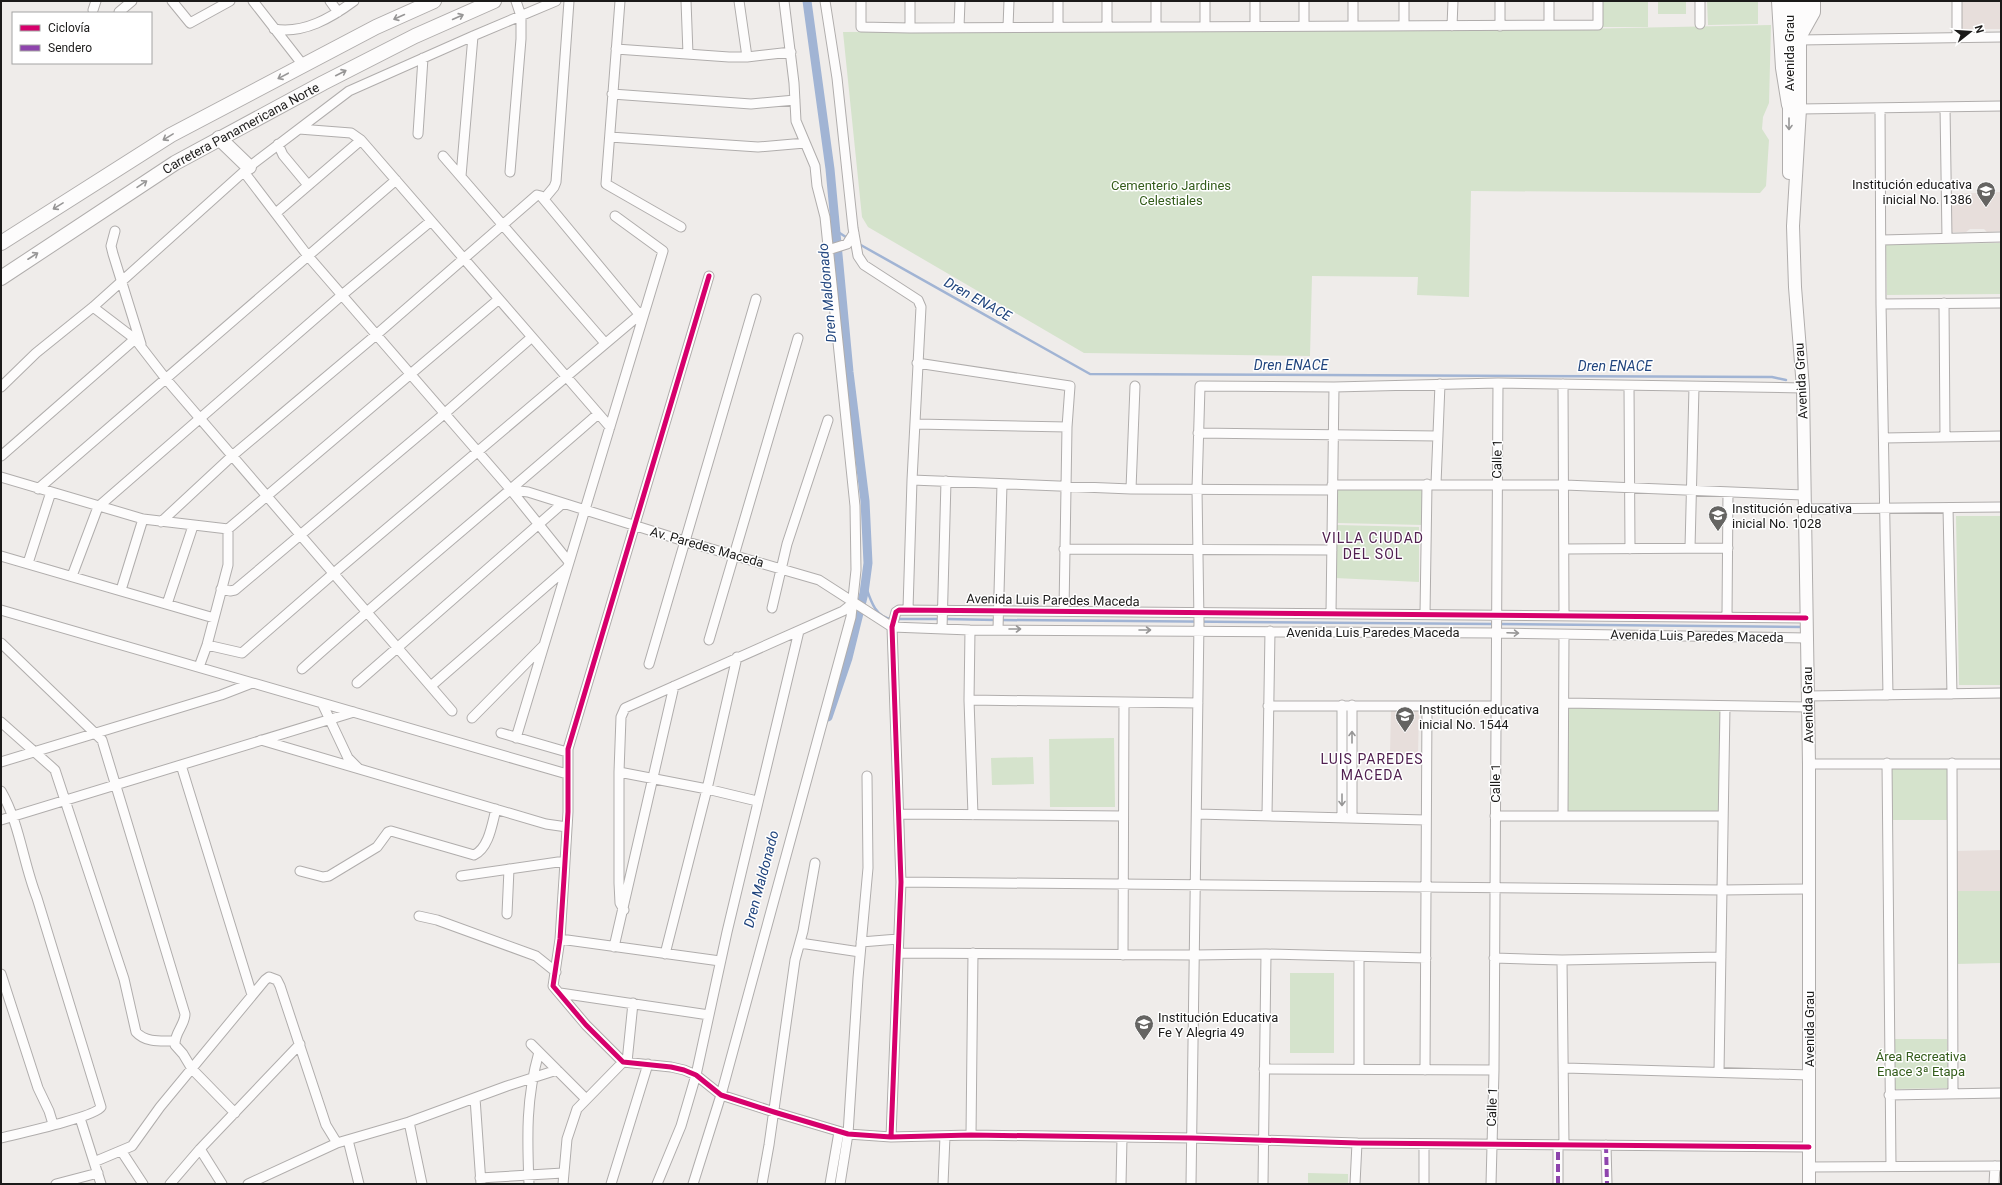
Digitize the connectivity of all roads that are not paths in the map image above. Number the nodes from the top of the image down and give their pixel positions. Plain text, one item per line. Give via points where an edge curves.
1 (96, 1) edge
2 (132, 1) edge
3 (172, 1) edge
4 (230, 1) edge
5 (253, 1) edge
6 (330, 1) edge
7 (354, 1) edge
8 (434, 1) edge
9 (494, 1) edge
10 (516, 1) edge
11 (556, 1) edge
12 (569, 1) edge
13 (620, 1) edge
14 (686, 1) edge
15 (739, 1) edge
16 (784, 1) edge
17 (825, 1) edge
18 (861, 1) edge
19 (910, 1) edge
20 (960, 1) edge
21 (1009, 1) edge
22 (1058, 1) edge
23 (1107, 1) edge
24 (1156, 1) edge
25 (1205, 1) edge
26 (1255, 1) edge
27 (1304, 1) edge
28 (1353, 1) edge
29 (1404, 1) edge
30 (1453, 1) edge
31 (1500, 1) edge
32 (1549, 1) edge
33 (1598, 1) edge
34 (1700, 1) edge
35 (1779, 1) edge
36 (1789, 1) edge
37 (1800, 1) edge
38 (1813, 1) edge
39 (1957, 1) edge
40 (93, 10) dead end
41 (119, 12) dead end
42 (338, 12) junction
43 (521, 16) junction
44 (1700, 24) dead end
45 (1549, 25) junction
46 (1156, 26) junction
47 (1205, 26) junction
48 (1255, 26) junction
49 (1304, 26) junction
50 (1353, 26) junction
51 (1404, 26) junction
52 (1452, 26) junction
53 (1500, 26) junction
54 (959, 27) junction
55 (1008, 27) junction
56 (1058, 27) junction
57 (1106, 27) junction
58 (910, 28) junction
59 (274, 29) junction
60 (473, 36) junction
61 (1957, 37) junction
62 (2001, 37) edge
63 (1799, 39) junction
64 (616, 49) junction
65 (791, 52) junction
66 (688, 54) junction
67 (747, 57) junction
68 (423, 58) junction
69 (303, 65) junction
70 (612, 94) junction
71 (795, 100) junction
72 (2001, 106) edge
73 (1794, 107) junction
74 (1945, 107) junction
75 (1880, 109) junction
76 (299, 129) junction
77 (418, 134) dead end
78 (610, 137) junction
79 (219, 138) junction
80 (361, 140) junction
81 (805, 143) junction
82 (278, 144) junction
83 (443, 156) dead end
84 (247, 169) junction
85 (510, 172) dead end
86 (461, 176) junction
87 (396, 180) junction
88 (308, 185) junction
89 (544, 199) junction
90 (276, 212) junction
91 (615, 216) dead end
92 (431, 220) junction
93 (503, 225) junction
94 (681, 227) dead end
95 (115, 231) dead end
96 (854, 233) junction
97 (2001, 237) edge
98 (1946, 238) junction
99 (1882, 240) junction
100 (1, 242) edge
101 (828, 250) junction
102 (308, 256) junction
103 (464, 258) junction
104 (709, 276) dead end
105 (1, 278) edge
106 (122, 280) junction
107 (342, 295) junction
108 (499, 298) junction
109 (756, 299) dead end
110 (1944, 302) junction
111 (2001, 303) edge
112 (1881, 304) junction
113 (93, 307) junction
114 (642, 312) junction
115 (376, 335) junction
116 (532, 337) junction
117 (798, 338) dead end
118 (135, 339) junction
119 (605, 343) junction
120 (143, 349) junction
121 (917, 364) junction
122 (411, 375) junction
123 (566, 376) junction
124 (166, 379) junction
125 (1498, 383) junction
126 (1440, 384) junction
127 (1563, 384) junction
128 (1135, 386) dead end
129 (1629, 386) junction
130 (1, 387) edge
131 (1334, 387) junction
132 (1694, 387) junction
133 (1803, 388) junction
134 (444, 414) junction
135 (598, 414) junction
136 (201, 419) junction
137 (828, 420) dead end
138 (915, 424) junction
139 (610, 427) junction
140 (1067, 427) junction
141 (1198, 433) junction
142 (1332, 435) junction
143 (1438, 436) junction
144 (2001, 436) edge
145 (1945, 437) junction
146 (1884, 438) junction
147 (478, 453) junction
148 (1, 456) edge
149 (232, 456) junction
150 (1, 477) edge
151 (912, 480) junction
152 (946, 481) junction
153 (1002, 484) junction
154 (1431, 484) junction
155 (1497, 484) junction
156 (1565, 485) junction
157 (1066, 486) junction
158 (1332, 487) junction
159 (1629, 488) junction
160 (38, 489) junction
161 (1131, 489) junction
162 (1197, 489) junction
163 (511, 490) junction
164 (1692, 490) junction
165 (50, 492) junction
166 (1728, 492) junction
167 (1804, 495) junction
168 (267, 496) junction
169 (563, 503) junction
170 (98, 507) junction
171 (2001, 507) edge
172 (1885, 508) junction
173 (1948, 508) junction
174 (1804, 509) junction
175 (585, 510) junction
176 (143, 519) junction
177 (161, 522) junction
178 (538, 524) junction
179 (635, 525) junction
180 (193, 526) junction
181 (228, 529) junction
182 (301, 535) junction
183 (684, 541) junction
184 (1690, 548) junction
185 (1728, 548) junction
186 (1064, 549) junction
187 (1564, 549) junction
188 (1630, 549) junction
189 (1199, 550) junction
190 (1332, 550) junction
191 (734, 555) junction
192 (1, 556) edge
193 (28, 563) junction
194 (568, 565) junction
195 (782, 569) junction
196 (334, 573) junction
197 (72, 576) junction
198 (221, 589) junction
199 (121, 590) junction
200 (853, 603) junction
201 (167, 604) junction
202 (772, 608) dead end
203 (908, 609) junction
204 (1, 610) edge
205 (943, 610) junction
206 (998, 610) junction
207 (366, 611) junction
208 (1064, 611) junction
209 (1198, 612) junction
210 (1331, 613) junction
211 (1425, 614) junction
212 (1496, 616) junction
213 (1564, 616) junction
214 (1727, 616) junction
215 (214, 618) junction
216 (1806, 618) junction
217 (892, 627) junction
218 (942, 629) junction
219 (998, 629) junction
220 (970, 630) junction
221 (1198, 630) junction
222 (799, 631) junction
223 (1270, 631) junction
224 (1496, 632) junction
225 (1564, 635) junction
226 (1806, 638) junction
227 (709, 640) dead end
228 (1, 643) edge
229 (545, 643) junction
230 (207, 645) junction
231 (398, 648) junction
232 (737, 657) junction
233 (649, 664) dead end
234 (199, 667) junction
235 (302, 669) dead end
236 (252, 683) junction
237 (357, 683) dead end
238 (431, 686) junction
239 (674, 686) junction
240 (1952, 694) junction
241 (2001, 694) edge
242 (1888, 696) junction
243 (969, 700) junction
244 (1808, 701) junction
245 (322, 703) junction
246 (1124, 703) junction
247 (1198, 703) junction
248 (1564, 703) junction
249 (1342, 705) junction
250 (1352, 705) junction
251 (1268, 706) junction
252 (1427, 706) junction
253 (1496, 706) junction
254 (1725, 707) junction
255 (452, 711) dead end
256 (354, 712) junction
257 (472, 718) dead end
258 (330, 719) junction
259 (1, 722) edge
260 (501, 733) dead end
261 (97, 734) junction
262 (516, 738) junction
263 (261, 740) junction
264 (34, 751) junction
265 (568, 752) junction
266 (1, 762) edge
267 (1887, 763) junction
268 (1952, 763) junction
269 (1809, 764) junction
270 (2001, 764) edge
271 (181, 765) junction
272 (358, 769) junction
273 (619, 772) junction
274 (567, 774) junction
275 (867, 776) dead end
276 (652, 778) junction
277 (116, 785) junction
278 (706, 789) junction
279 (1, 791) edge
280 (67, 800) junction
281 (757, 802) junction
282 (496, 809) junction
283 (899, 814) junction
284 (973, 814) junction
285 (1197, 814) junction
286 (1268, 815) junction
287 (12, 816) junction
288 (1123, 816) junction
289 (1495, 816) junction
290 (1563, 816) junction
291 (1722, 816) junction
292 (1347, 818) junction
293 (1, 820) edge
294 (1426, 820) junction
295 (567, 827) junction
296 (565, 862) junction
297 (815, 863) dead end
298 (509, 869) junction
299 (300, 871) dead end
300 (461, 876) dead end
301 (901, 882) junction
302 (1123, 885) junction
303 (1195, 886) junction
304 (1495, 887) junction
305 (1427, 888) junction
306 (1810, 889) junction
307 (1722, 890) junction
308 (624, 910) junction
309 (507, 914) dead end
310 (419, 916) dead end
311 (560, 939) junction
312 (898, 939) junction
313 (861, 942) junction
314 (800, 943) junction
315 (614, 947) junction
316 (860, 952) junction
317 (899, 953) junction
318 (973, 953) junction
319 (665, 954) junction
320 (1266, 954) junction
321 (1123, 955) junction
322 (1195, 956) junction
323 (1359, 957) junction
324 (1721, 957) junction
325 (1426, 958) junction
326 (1494, 958) junction
327 (1562, 960) junction
328 (720, 961) junction
329 (556, 972) junction
330 (1, 974) edge
331 (560, 993) junction
332 (252, 996) junction
333 (633, 1003) junction
334 (709, 1015) junction
335 (175, 1041) junction
336 (300, 1044) junction
337 (532, 1044) dead end
338 (539, 1052) junction
339 (625, 1062) junction
340 (648, 1064) junction
341 (1564, 1068) junction
342 (192, 1069) junction
343 (1264, 1069) junction
344 (1359, 1069) junction
345 (558, 1070) junction
346 (1425, 1070) junction
347 (1494, 1070) junction
348 (1719, 1072) junction
349 (696, 1075) junction
350 (1809, 1075) junction
351 (531, 1079) junction
352 (2001, 1093) edge
353 (1953, 1094) junction
354 (721, 1095) junction
355 (1890, 1095) junction
356 (475, 1098) junction
357 (586, 1099) junction
358 (774, 1112) junction
359 (235, 1113) junction
360 (80, 1118) junction
361 (409, 1122) junction
362 (53, 1124) junction
363 (844, 1133) junction
364 (971, 1134) junction
365 (945, 1136) junction
366 (891, 1137) junction
367 (1, 1138) edge
368 (1122, 1138) junction
369 (1192, 1138) junction
370 (348, 1140) junction
371 (1263, 1141) junction
372 (337, 1143) junction
373 (1357, 1143) junction
374 (1424, 1144) junction
375 (1491, 1145) junction
376 (1561, 1145) junction
377 (1606, 1145) junction
378 (1809, 1147) junction
379 (200, 1149) junction
380 (122, 1152) junction
381 (94, 1162) junction
382 (1891, 1166) junction
383 (1998, 1166) edge
384 (1809, 1167) junction
385 (98, 1173) junction
386 (563, 1173) junction
387 (529, 1180) edge
388 (480, 1181) edge
389 (56, 1184) edge
390 (102, 1184) edge
391 (143, 1184) edge
392 (170, 1184) edge
393 (222, 1184) edge
394 (248, 1184) edge
395 (359, 1184) edge
396 (422, 1184) edge
397 (562, 1184) edge
398 (611, 1184) edge
399 (657, 1184) edge
400 (693, 1184) edge
401 (762, 1184) edge
402 (830, 1184) edge
403 (840, 1184) edge
404 (942, 1184) edge
405 (1121, 1184) edge
406 (1191, 1184) edge
407 (1263, 1184) edge
408 (1356, 1184) edge
409 (1424, 1184) edge
410 (1491, 1184) edge
411 (1558, 1184) edge
412 (1607, 1184) edge
413 (1809, 1184) edge
414 (1994, 1184) edge

1 - 40 street
2 - 41 street
3 - 4 street via 190,23
5 - 59 street
6 - 42 street
7 - 42 street
8 -> 69 highway, Carretera Panamericana Norte via 376,27
79 -> 9 highway, Carretera Panamericana Norte via 415,36
10 - 43 street
11 - 43 street
12 - 89 street via 556,182
13 - 64 street
14 - 66 street
15 - 67 street
16 - 65 street
17 - 96 street via 837,78
18 - 58 street via 861,27
19 - 58 street
20 - 54 street
21 - 55 street
22 - 56 street
23 - 57 street
24 - 46 street
25 - 47 street
26 - 48 street
27 - 49 street
28 - 50 street
29 - 51 street
30 - 52 street
31 - 53 street
32 - 45 street
33 - 45 street via 1598,25
34 - 44 street
35 - 73 highway via 1783,68
36 - 73 main road, Avenida Grau
37 - 63 main road, Avenida Grau
38 - 63 highway via 1813,12
39 - 61 street
42 - 59 street via 304,28 288,31
43 - 60 street
43 - 85 street
45 - 53 street
46 - 47 street
46 - 57 street
47 - 48 street
48 - 49 street
49 - 50 street
50 - 51 street
51 - 52 street
52 - 53 street
54 - 55 street
54 - 58 street
55 - 56 street
56 - 57 street
59 - 69 street
60 - 68 street
60 - 86 street
61 - 62 street
61 - 63 street
63 - 73 main road, Avenida Grau
64 - 66 street
64 - 70 street
65 - 67 street
65 - 71 street
66 - 67 street
68 - 76 street via 349,92
68 - 77 street
69 -> 100 highway, Carretera Panamericana Norte via 171,135
70 - 71 street via 751,104
70 - 78 street
71 - 81 street via 796,121
72 - 74 street
73 - 75 street
73 - 133 main road, Avenida Grau via 1789,196
74 - 75 street
74 - 98 street
75 - 99 street
76 - 80 street via 351,133
76 - 82 street
78 - 81 street via 758,147
78 - 94 street via 606,184
79 - 84 highway
105 -> 79 highway, Carretera Panamericana Norte via 175,163
80 - 87 street
80 - 88 street
81 - 101 street via 815,166 817,186 824,210
82 - 84 street
82 - 88 street via 287,161
83 - 86 street
84 - 90 street
84 - 106 street
86 - 93 street
87 - 92 street
87 - 102 street
88 - 90 street
89 - 93 street via 541,196 534,196
89 - 114 street
90 - 102 street
91 - 114 street via 663,251
92 - 103 street
92 - 107 street
93 - 103 street
93 - 119 street
95 - 106 street via 111,246 112,254
96 - 101 street via 847,244
96 - 121 street via 860,262 918,300 921,307
97 - 98 street
98 - 99 street
99 - 112 street
101 - 200 street via 855,506 856,570
102 - 107 street
102 - 124 street
103 - 108 street
103 - 115 street
104 - 179 street
106 - 113 street
106 - 120 street
107 - 115 street
107 - 136 street
108 - 116 street
108 - 122 street
109 - 183 street
110 - 111 street
110 - 112 street
110 - 145 street
112 - 146 street
113 - 118 street
113 - 130 street via 36,353
114 - 119 street
114 - 139 street
115 - 122 street
115 - 149 street
116 - 123 street
116 - 134 street
117 - 191 street
118 - 120 street
118 - 148 street
119 - 123 street
120 - 124 street
121 - 138 street
121 - 140 street via 1070,386
122 - 134 street
122 - 168 street
123 - 135 street
123 - 147 street
124 - 136 street
124 - 160 street
125 - 126 street
125 - 127 street
125 - 155 street, Calle 1
126 - 131 street
126 - 143 street
127 - 129 street
127 - 156 street
128 - 161 street
129 - 132 street
129 - 159 street
131 - 141 street via 1200,386
131 - 142 street
132 - 133 street
132 - 164 street
133 - 167 main road, Avenida Grau
134 - 147 street
134 - 182 street
135 - 139 street
135 - 163 street
136 - 149 street
136 - 170 street
137 - 195 street via 787,544
138 - 140 street
138 - 151 street
139 - 175 street
140 - 157 street
141 - 142 street
141 - 162 street
142 - 143 street
142 - 158 street
143 - 154 street
144 - 145 street
145 - 146 street
146 - 172 street
147 - 163 street
147 - 196 street
149 - 168 street
149 - 177 street
150 - 160 street
151 - 152 street
151 - 203 street
152 - 153 street
152 - 205 street
153 - 157 street
153 - 206 street
154 - 155 street
154 - 158 street
154 - 211 street
155 - 156 street
155 - 212 street, Calle 1
156 - 159 street
156 - 187 street
157 - 161 street
157 - 186 street
158 - 162 street
158 - 190 street
159 - 164 street
159 - 188 street
160 - 165 street
161 - 162 street
162 - 189 street
163 - 169 street, Av. Paredes Maceda via 528,492
163 - 178 street
163 - 207 street
164 - 166 street
164 - 184 street
165 - 170 street
165 - 193 street
166 - 167 street
166 - 185 street
167 - 174 main road, Avenida Grau
168 - 181 street
168 - 182 street
169 - 175 street, Av. Paredes Maceda
169 - 178 street
170 - 176 street
170 - 197 street
171 - 173 street
172 - 173 street
172 - 174 street
172 - 242 street
173 - 240 street
174 - 216 main road, Avenida Grau
175 - 179 street, Av. Paredes Maceda
175 - 194 street
176 - 177 street
176 - 199 street
177 - 180 street
178 - 194 street
178 - 231 street
179 - 183 street, Av. Paredes Maceda
179 - 265 street
180 - 181 street
180 - 201 street
181 - 198 street via 228,566
182 - 196 street
182 - 198 street via 235,590
183 - 191 street, Av. Paredes Maceda
183 - 233 street
184 - 185 street
184 - 188 street
185 - 214 street
186 - 189 street
186 - 208 street
187 - 188 street
187 - 213 street
189 - 190 street
189 - 209 street
190 - 210 street
191 - 195 street, Av. Paredes Maceda
191 - 227 street
192 - 193 street
193 - 197 street
194 - 229 street
194 - 238 street
195 - 200 street, Av. Paredes Maceda via 819,580
195 - 202 street
196 - 207 street
196 - 230 street via 242,653
197 - 199 street
198 - 215 street
199 - 201 street
200 - 217 street, Av. Paredes Maceda
200 - 222 street via 843,611
200 - 354 street
201 - 215 street
203 - 205 street, Avenida Luis Paredes Maceda
203 - 217 street via 896,612
204 - 234 street
205 - 206 street, Avenida Luis Paredes Maceda
205 - 218 street
206 - 208 street, Avenida Luis Paredes Maceda
206 - 219 street
207 - 231 street
207 - 235 street
208 - 209 street, Avenida Luis Paredes Maceda
209 - 210 street, Avenida Luis Paredes Maceda
209 - 221 street
210 - 211 street, Avenida Luis Paredes Maceda
211 - 212 street, Avenida Luis Paredes Maceda
212 - 213 street, Avenida Luis Paredes Maceda
212 - 224 street, Calle 1
213 - 214 street, Avenida Luis Paredes Maceda
214 - 216 street, Avenida Luis Paredes Maceda
215 - 230 street
216 - 226 main road, Avenida Grau
217 - 218 street, Avenida Luis Paredes Maceda
217 - 283 street
218 - 220 street, Avenida Luis Paredes Maceda
219 - 220 street, Avenida Luis Paredes Maceda
219 -> 221 street, Avenida Luis Paredes Maceda
220 - 243 street
221 - 223 street, Avenida Luis Paredes Maceda
221 - 247 street
222 - 232 street
222 - 281 street
223 - 224 street, Avenida Luis Paredes Maceda
223 - 251 street
224 -> 225 street, Avenida Luis Paredes Maceda
224 - 253 street, Calle 1
225 - 226 street, Avenida Luis Paredes Maceda
225 - 248 street
226 - 244 main road, Avenida Grau
228 - 261 street
229 - 257 street
229 - 262 street
230 - 234 street
231 - 237 street
231 - 238 street
232 - 239 street
232 - 278 street
234 - 236 street
236 - 245 street
236 - 261 street
238 - 255 street
239 - 273 street via 631,705 622,712
239 - 276 street
240 - 241 street
240 - 242 street
242 - 244 street
243 - 246 street
243 - 284 street
244 - 254 street
244 - 269 main road, Avenida Grau
245 - 256 street
245 - 258 street
246 - 247 street
246 - 288 street
247 - 285 street
248 - 254 street
248 - 290 street
249 - 250 street
249 - 251 street
249 -> 292 street
250 - 252 street
292 -> 250 street
251 - 286 street
252 - 253 street
252 - 294 street
253 - 289 street, Calle 1
254 - 291 street
256 - 258 street
256 - 274 street
258 - 263 street
258 - 272 street via 348,758
259 - 264 street
260 - 262 street
261 - 264 street
261 - 277 street via 102,740
262 - 265 street
263 - 271 street
263 - 272 street
264 - 266 street
264 - 280 street via 55,770
265 - 274 street
267 - 268 street
267 - 269 street
267 - 355 street
268 - 270 street
268 - 353 street
269 - 306 main road, Avenida Grau
271 - 277 street
271 - 332 street
272 - 282 street
273 - 276 street
273 - 308 street via 619,883 620,903
274 - 295 street
275 - 313 street via 868,868
276 - 278 street
276 - 308 street
277 - 280 street
277 - 335 street via 185,1014 185,1021
278 - 281 street
278 - 319 street
279 - 287 street
280 - 287 street
280 - 335 street via 102,917 124,979 136,1032 152,1041
281 - 328 street
282 - 295 street via 546,824
282 - 299 street via 484,847 474,855 388,832 376,847 329,876 323,877
283 - 284 street
283 - 301 street
284 - 288 street
285 - 286 street
285 - 303 street
286 - 292 street
287 - 293 street
287 - 360 street via 101,1107 99,1111
288 - 302 street
289 - 290 street
289 - 304 street, Calle 1
290 - 291 street
291 - 307 street
292 - 294 street
294 - 305 street
295 - 296 street
296 - 298 street
296 - 311 street
297 - 314 street
298 - 300 street
298 - 309 street
301 - 302 street
301 - 312 street
302 - 303 street
302 - 321 street
303 - 305 street
303 - 322 street
304 - 305 street
304 - 307 street
304 - 326 street, Calle 1
305 - 325 street
306 - 307 street
306 - 350 main road, Avenida Grau
307 - 324 street
308 - 315 street
310 - 329 street via 437,920 536,956
311 - 315 street
311 - 329 street
312 - 313 street
312 - 317 street
313 - 316 street
314 - 316 street
314 - 358 street via 795,960
315 - 319 street
316 - 363 street
317 - 318 street
317 - 366 street
318 - 321 street
318 - 364 street
319 - 328 street
320 - 322 street
320 - 323 street
320 - 343 street
321 - 322 street
322 - 369 street
323 - 325 street
323 - 344 street
324 - 327 street
324 - 348 street
325 - 346 street
326 - 327 street
326 - 347 street, Calle 1
327 - 341 street
328 - 334 street
329 - 331 street via 553,986
330 - 362 street via 38,1088
331 - 333 street
331 - 339 street via 586,1025
332 - 336 street via 269,977 277,980
332 - 342 street
333 - 334 street
333 - 339 street
334 - 349 street
335 - 342 street
336 - 359 street
336 - 372 street via 326,1125
337 - 338 street
338 - 345 street
338 - 351 street
339 - 340 street
339 - 357 street
340 - 349 street via 671,1067
340 - 398 street
341 - 348 street
341 - 376 street
342 - 359 street
342 - 380 street via 132,1146
343 - 344 street
343 - 371 street
344 - 346 street
345 - 351 street
345 - 357 street
346 - 347 street
347 - 375 street, Calle 1
348 - 350 street
349 - 354 street
349 - 399 street via 680,1126
350 - 378 main road, Avenida Grau
351 - 356 street
351 - 387 street via 528,1103
352 - 353 street
353 - 355 street
354 - 358 street
354 - 400 street
355 - 382 street
356 - 361 street
356 - 388 street
357 - 386 street via 577,1109 569,1133
358 - 363 street
358 - 401 street
359 - 379 street
360 - 362 street
360 - 381 street
361 - 370 street
361 - 396 street
362 - 367 street
363 - 366 street
363 - 402 street
363 - 403 street
364 - 365 street
364 - 368 street
365 - 366 street
365 - 404 street
368 - 369 street
368 - 405 street
369 - 371 street
369 - 406 street
370 - 372 street
370 - 395 street
371 - 373 street
371 - 407 street
372 - 394 street
373 - 374 street
373 - 408 street
374 - 375 street
374 - 409 street
375 - 376 street
375 - 410 street, Calle 1
376 - 377 street
376 - 411 street
377 - 378 street
377 - 412 street
378 - 384 main road, Avenida Grau
379 - 392 street
379 - 393 street
380 - 381 street
380 - 391 street
381 - 385 street
382 - 383 street
382 - 384 street
383 - 414 street
384 - 413 main road, Avenida Grau
385 - 389 street
385 - 390 street
386 - 387 street
386 - 397 street
387 - 388 street

